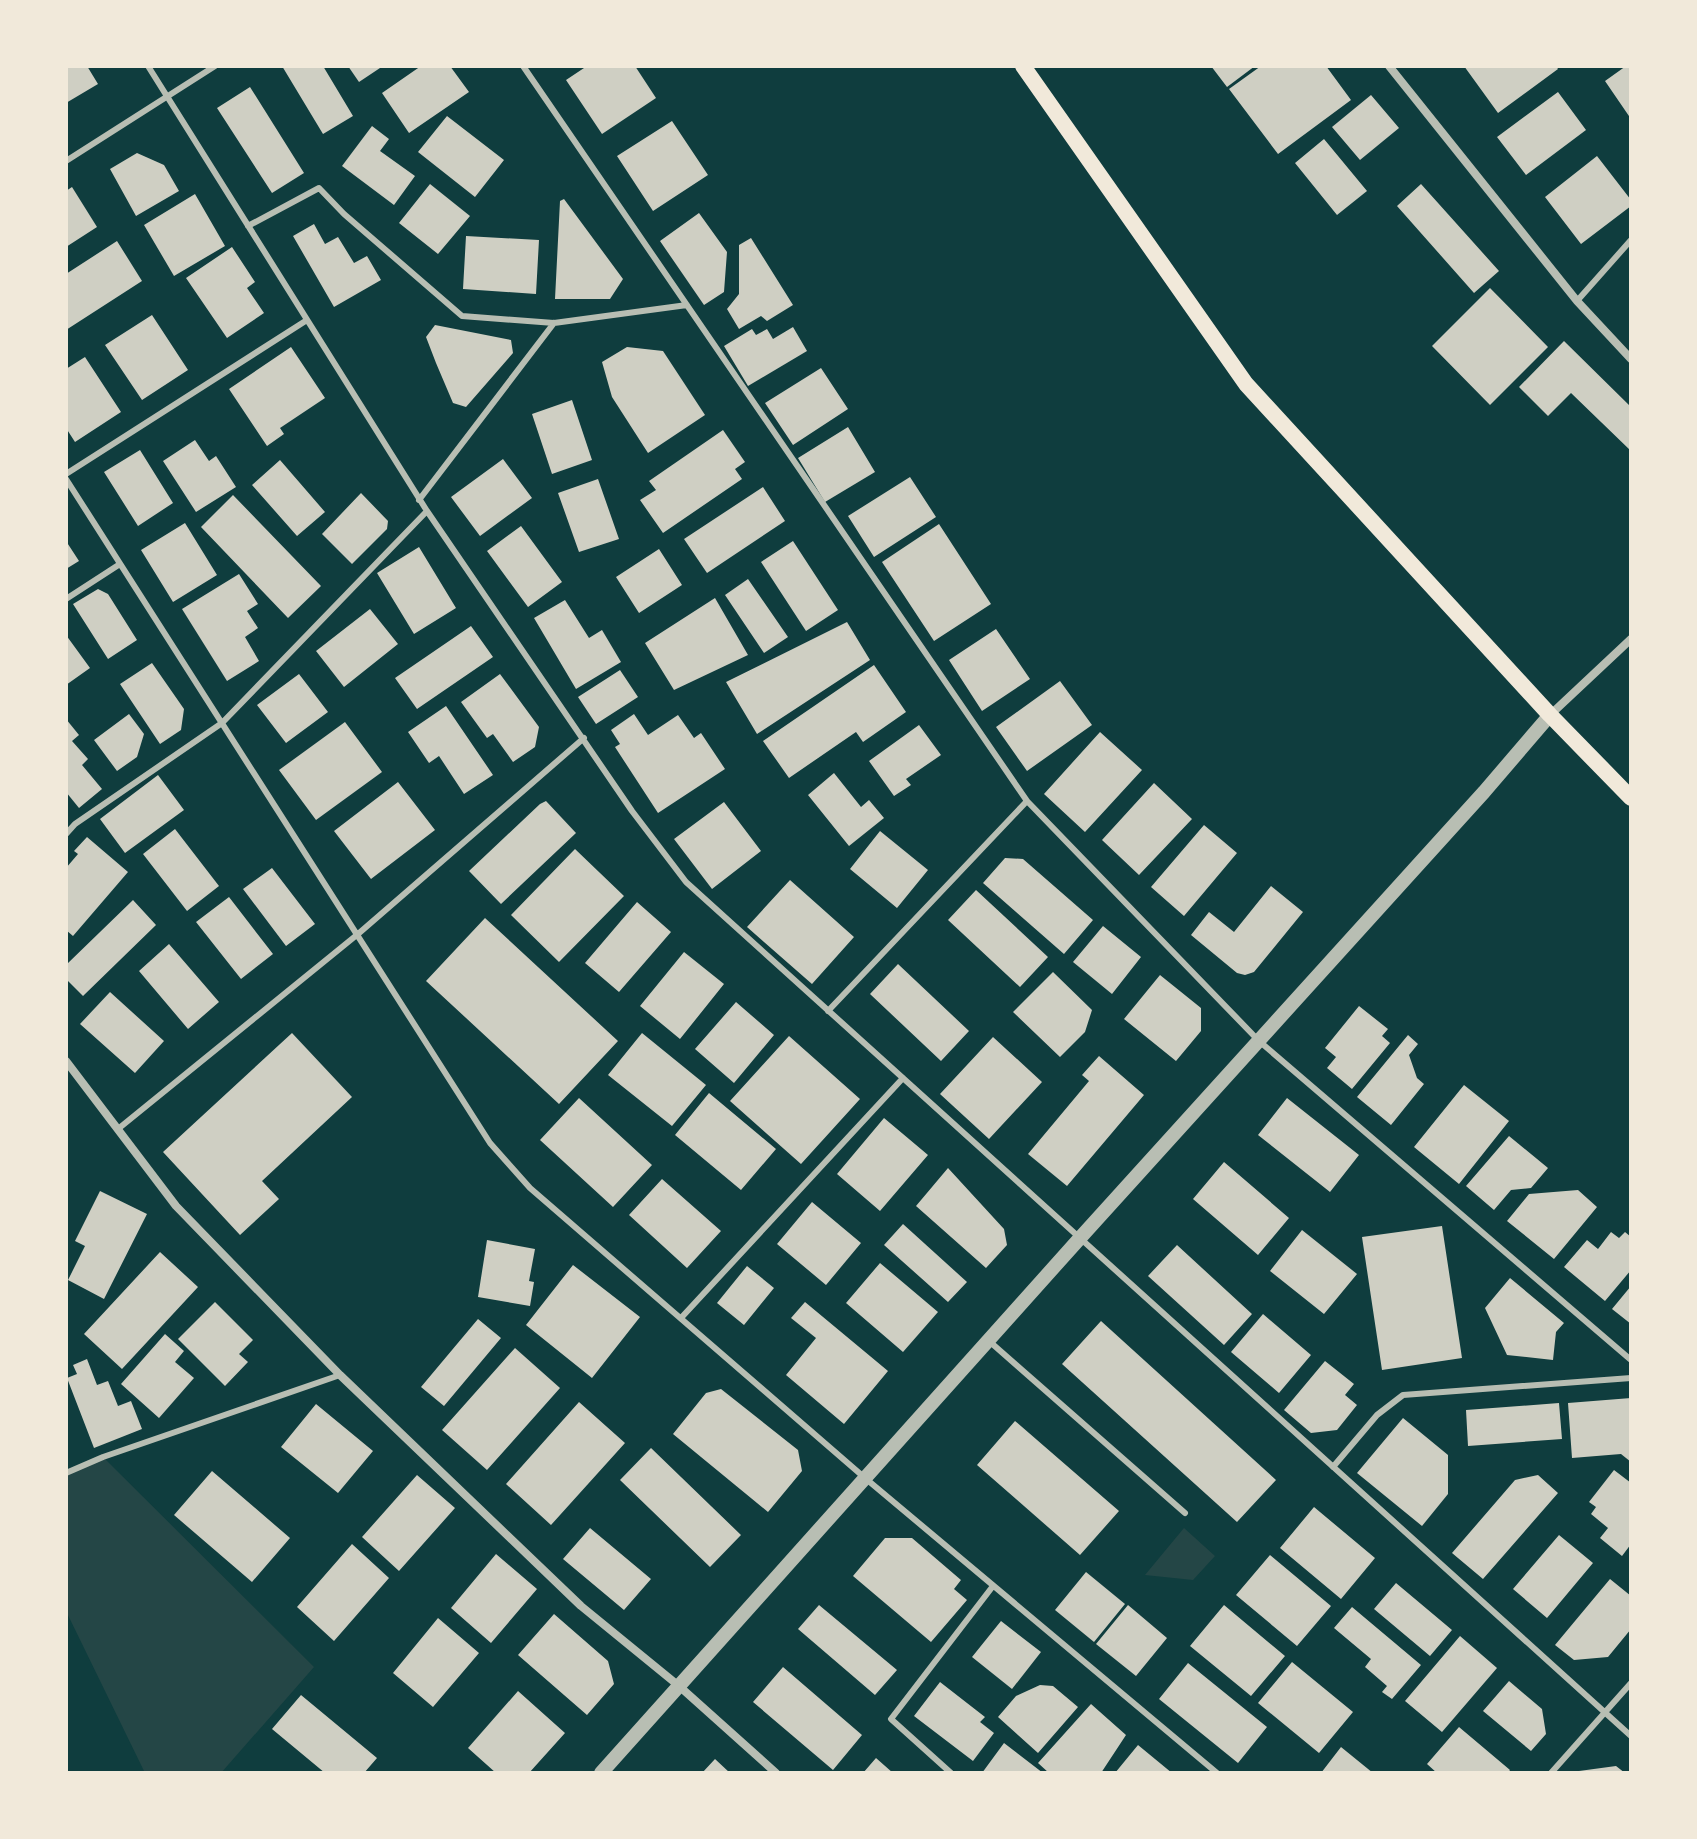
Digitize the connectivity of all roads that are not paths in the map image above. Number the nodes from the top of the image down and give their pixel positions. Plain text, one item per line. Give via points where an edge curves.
1 (148, 66) edge
2 (215, 66) edge
3 (523, 66) edge
4 (1023, 66) edge
5 (1389, 66) edge
6 (167, 97) junction
7 (66, 161) edge
8 (248, 226) junction
9 (1631, 240) edge
10 (1577, 301) junction
11 (687, 305) junction
12 (307, 320) junction
13 (554, 323) junction
14 (1631, 359) edge
15 (66, 476) edge
16 (419, 500) junction
17 (427, 511) junction
18 (120, 564) junction
19 (66, 599) edge
20 (1631, 639) edge
21 (1550, 715) junction
22 (222, 723) junction
23 (584, 738) junction
24 (1631, 798) edge
25 (1027, 801) junction
26 (66, 834) edge
27 (358, 934) junction
28 (828, 1011) junction
29 (1259, 1041) junction
30 (66, 1061) edge
31 (903, 1078) junction
32 (118, 1129) junction
33 (1080, 1238) junction
34 (681, 1318) junction
35 (989, 1341) junction
36 (1631, 1360) edge
37 (340, 1375) junction
38 (1631, 1378) edge
39 (1333, 1467) junction
40 (66, 1473) edge
41 (865, 1478) junction
42 (1185, 1513) dead end
43 (993, 1586) junction
44 (1631, 1683) edge
45 (679, 1686) junction
46 (1605, 1712) junction
47 (1631, 1736) edge
48 (601, 1773) edge
49 (776, 1773) edge
50 (951, 1773) edge
51 (1217, 1773) edge
52 (1551, 1773) edge

1 - 6 lane
2 - 6 lane
3 - 11 lane
4 - 21 main road via 1246,384
5 - 10 street
6 - 7 lane
6 - 8 lane
8 - 12 lane
8 - 13 lane via 319,188 462,316
9 - 10 lane
10 - 14 street
11 - 13 lane
11 - 25 lane
12 - 15 lane
12 - 16 lane
13 - 16 lane
15 - 18 lane
16 - 17 lane
17 - 22 lane
17 - 23 lane
18 - 19 lane
18 - 22 lane
20 - 21 street
21 - 24 main road
21 - 29 street
22 - 26 lane
22 - 27 lane
23 - 27 lane
23 - 28 lane via 686,882
25 - 28 lane
25 - 29 lane
27 - 32 lane
27 - 34 lane via 490,1143 530,1188
28 - 31 lane
29 - 33 street
29 - 36 lane
30 - 32 street
31 - 33 lane
31 - 34 lane
32 - 37 street via 176,1206
33 - 35 street
33 - 39 lane
34 - 41 lane
35 - 41 street
35 - 42 lane
37 - 40 lane
37 - 45 street via 581,1606
38 - 39 lane via 1403,1395 1377,1415
39 - 46 lane
41 - 43 lane
41 - 45 street
43 - 50 lane via 891,1719
43 - 51 lane
44 - 46 lane
45 - 48 street
45 - 49 street
46 - 47 lane
46 - 52 lane

